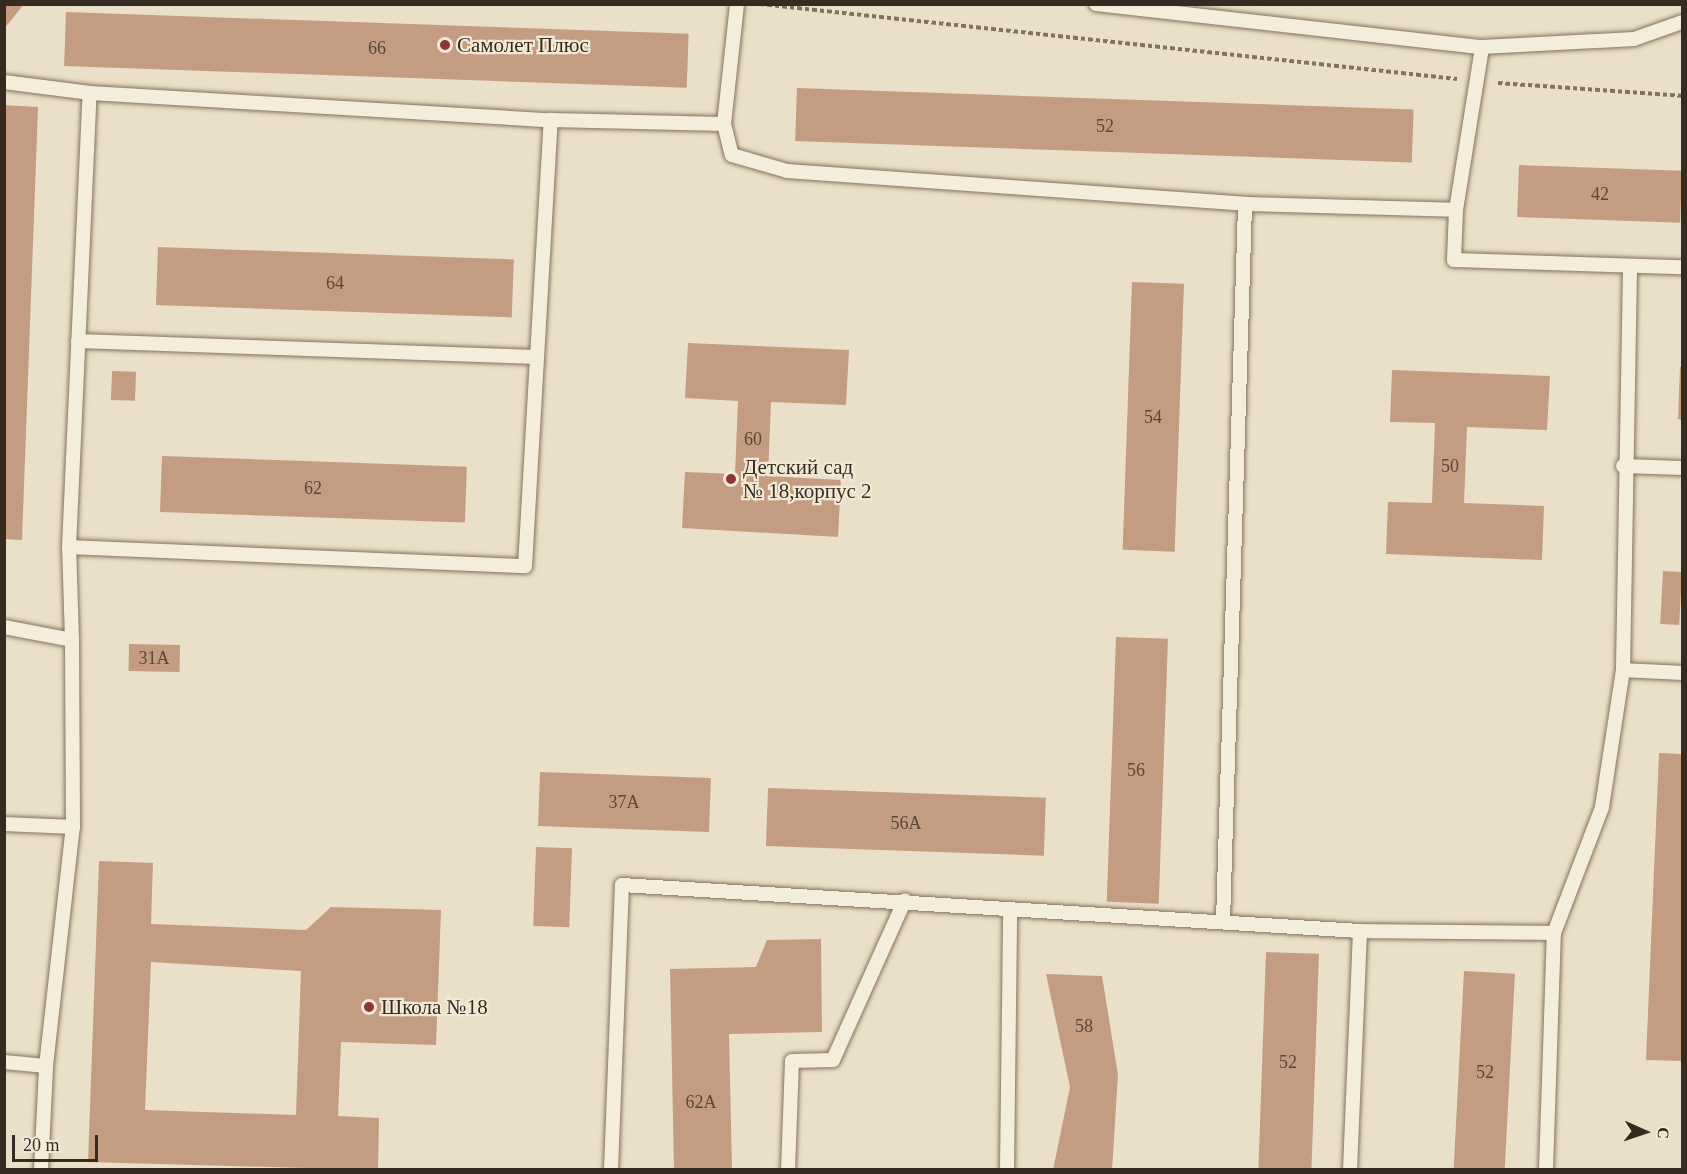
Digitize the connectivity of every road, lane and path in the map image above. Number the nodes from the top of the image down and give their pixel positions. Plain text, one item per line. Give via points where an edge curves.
1 (737, 4) edge
2 (760, 4) edge
3 (1096, 4) edge
4 (1683, 22) edge
5 (1482, 47) junction
6 (1477, 81) junction
7 (4, 82) edge
8 (90, 93) junction
9 (1683, 96) edge
10 (551, 120) junction
11 (724, 124) junction
12 (1245, 204) junction
13 (1456, 210) junction
14 (1630, 266) junction
15 (1683, 267) edge
16 (78, 341) junction
17 (537, 357) junction
18 (1623, 466) junction
19 (1683, 468) edge
20 (69, 547) junction
21 (4, 627) edge
22 (72, 640) junction
23 (1623, 670) junction
24 (1683, 673) edge
25 (4, 824) edge
26 (73, 827) junction
27 (905, 900) junction
28 (1010, 909) junction
29 (1223, 921) junction
30 (1360, 931) junction
31 (1554, 933) junction
32 (4, 1062) edge
33 (46, 1066) junction
34 (41, 1170) edge
35 (611, 1170) edge
36 (788, 1170) edge
37 (1006, 1170) edge
38 (1350, 1170) edge
39 (1546, 1170) edge

1 - 11 lane
2 - 6 path
3 - 5 lane
4 - 5 lane via 1634,39
5 - 6 lane
6 - 9 path
6 - 13 lane
7 - 8 lane
8 - 10 lane
8 - 16 lane
10 - 11 lane
10 - 17 lane
11 - 12 lane via 732,155 787,171
12 - 13 lane
12 - 29 lane
13 - 14 lane via 1454,260
14 - 15 lane
14 - 18 lane
16 - 17 lane
16 - 20 lane
17 - 20 lane via 525,566
18 - 19 lane
18 - 23 lane
20 - 22 lane
21 - 22 lane
22 - 26 lane
23 - 24 lane
23 - 31 lane via 1602,807
25 - 26 lane
26 - 33 lane
27 - 28 lane
27 - 35 lane via 622,885
27 - 36 lane via 832,1060 792,1061
28 - 29 lane
28 - 37 lane
29 - 30 lane
30 - 31 lane
30 - 38 lane
31 - 39 lane
32 - 33 lane
33 - 34 lane

